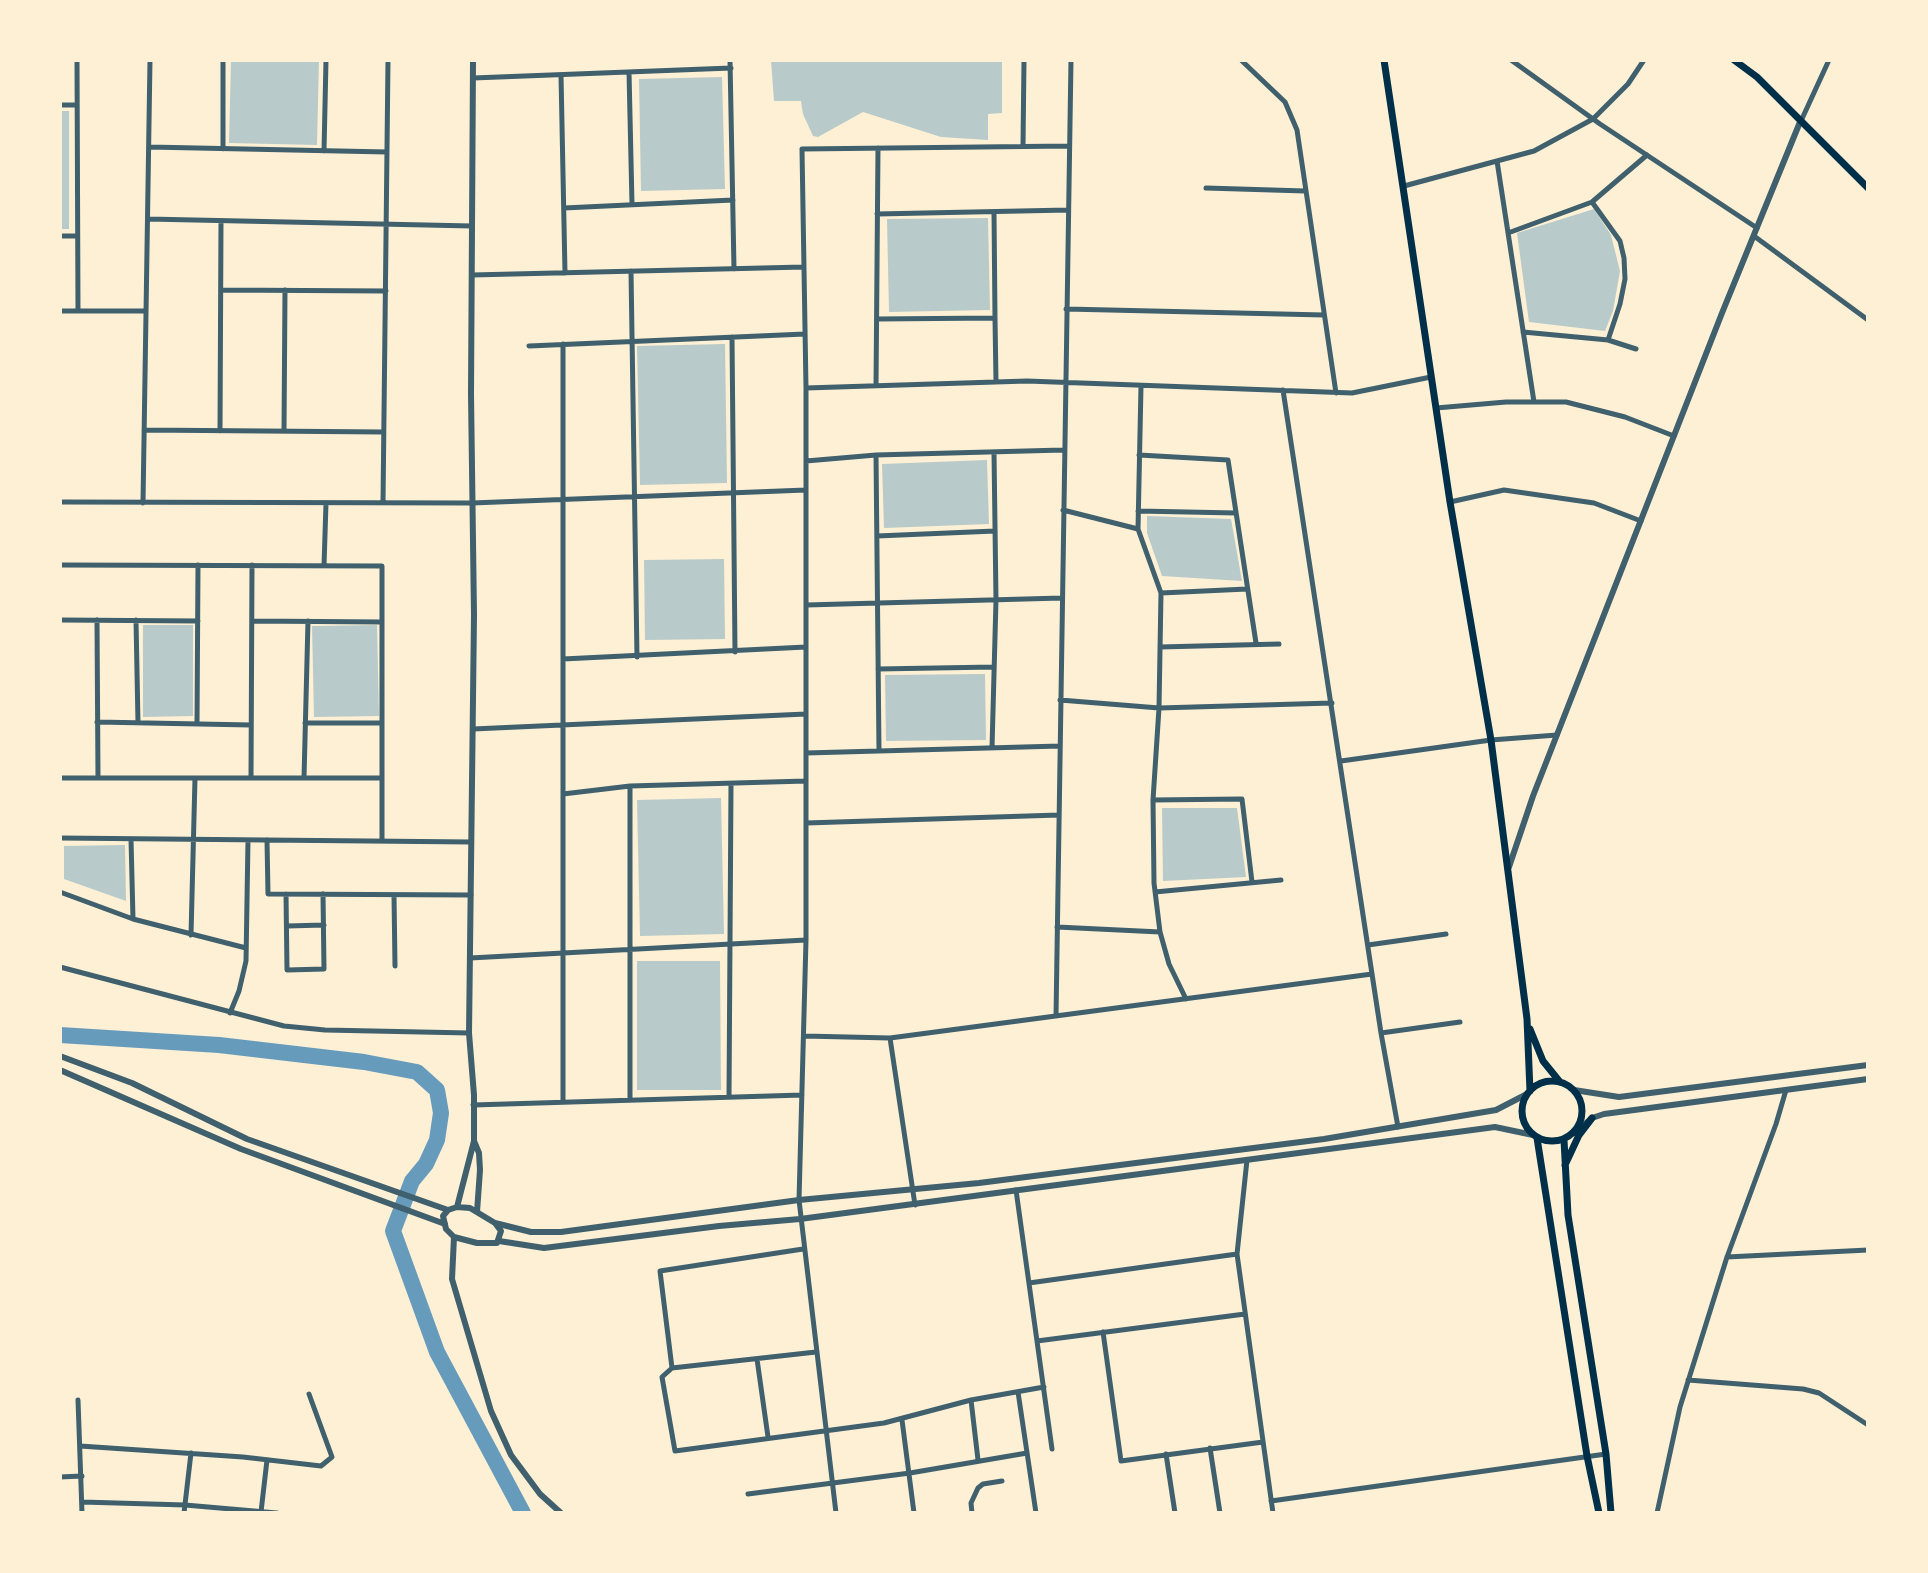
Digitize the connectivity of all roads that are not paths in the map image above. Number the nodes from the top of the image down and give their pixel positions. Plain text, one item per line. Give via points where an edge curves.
1 (77, 60) edge
2 (150, 60) edge
3 (223, 60) edge
4 (326, 60) edge
5 (388, 60) edge
6 (473, 60) edge
7 (730, 60) edge
8 (1024, 60) edge
9 (1071, 60) edge
10 (1241, 60) edge
11 (1384, 60) edge
12 (1511, 60) edge
13 (1644, 60) edge
14 (1734, 60) edge
15 (1829, 60) edge
16 (731, 68) junction
17 (629, 72) junction
18 (561, 75) junction
19 (473, 78) junction
20 (60, 105) edge
21 (77, 105) junction
22 (1593, 119) junction
23 (1800, 122) junction
24 (1023, 146) junction
25 (1069, 146) junction
26 (149, 147) junction
27 (878, 148) junction
28 (223, 149) junction
29 (324, 151) junction
30 (387, 152) junction
31 (1647, 155) junction
32 (1497, 161) junction
33 (1404, 186) junction
34 (1206, 188) dead end
35 (1868, 188) edge
36 (1305, 191) junction
37 (733, 200) junction
38 (1592, 202) junction
39 (632, 204) junction
40 (564, 208) junction
41 (1068, 210) junction
42 (994, 212) junction
43 (877, 214) junction
44 (148, 219) junction
45 (221, 221) junction
46 (387, 224) junction
47 (472, 226) junction
48 (1755, 232) junction
49 (1508, 233) junction
50 (60, 236) edge
51 (77, 236) junction
52 (804, 267) junction
53 (734, 269) junction
54 (631, 271) junction
55 (565, 273) junction
56 (472, 275) junction
57 (221, 290) junction
58 (285, 290) junction
59 (386, 291) junction
60 (1066, 309) junction
61 (60, 311) edge
62 (78, 311) junction
63 (146, 311) junction
64 (1324, 315) junction
65 (995, 318) junction
66 (877, 319) junction
67 (1868, 320) edge
68 (1523, 332) junction
69 (805, 334) junction
70 (732, 337) junction
71 (1608, 340) junction
72 (632, 342) junction
73 (563, 344) junction
74 (529, 346) dead end
75 (1636, 349) dead end
76 (1432, 377) junction
77 (996, 382) junction
78 (1064, 383) junction
79 (876, 386) junction
80 (1141, 386) junction
81 (806, 388) junction
82 (1283, 390) junction
83 (1336, 393) junction
84 (1534, 402) junction
85 (1436, 408) junction
86 (144, 430) junction
87 (220, 431) junction
88 (284, 431) junction
89 (384, 432) junction
90 (1674, 436) junction
91 (1063, 450) junction
92 (994, 452) junction
93 (876, 455) junction
94 (1139, 455) junction
95 (806, 461) junction
96 (806, 490) junction
97 (733, 493) junction
98 (634, 496) junction
99 (563, 500) junction
100 (60, 502) edge
101 (1450, 502) junction
102 (143, 503) junction
103 (326, 503) junction
104 (383, 503) junction
105 (472, 503) junction
106 (1063, 510) junction
107 (1138, 511) junction
108 (1236, 513) junction
109 (1641, 521) junction
110 (1138, 529) junction
111 (995, 531) junction
112 (877, 536) junction
113 (60, 565) edge
114 (198, 565) junction
115 (252, 565) junction
116 (324, 566) junction
117 (1247, 589) junction
118 (1161, 593) junction
119 (1062, 598) junction
120 (996, 600) junction
121 (878, 603) junction
122 (806, 605) junction
123 (60, 620) edge
124 (97, 620) junction
125 (136, 620) junction
126 (198, 621) junction
127 (252, 621) junction
128 (308, 621) junction
129 (382, 622) junction
130 (1256, 643) junction
131 (1279, 644) dead end
132 (806, 647) junction
133 (1160, 647) junction
134 (735, 652) junction
135 (637, 657) junction
136 (563, 659) junction
137 (994, 667) junction
138 (878, 669) junction
139 (1060, 700) junction
140 (1332, 703) junction
141 (1159, 708) junction
142 (806, 714) junction
143 (97, 722) junction
144 (138, 723) junction
145 (305, 723) junction
146 (382, 723) junction
147 (197, 724) junction
148 (251, 725) junction
149 (564, 725) junction
150 (473, 729) junction
151 (1557, 735) junction
152 (1491, 740) junction
153 (1060, 746) junction
154 (992, 748) junction
155 (879, 751) junction
156 (806, 753) junction
157 (1341, 761) junction
158 (60, 778) edge
159 (98, 778) junction
160 (195, 778) junction
161 (251, 778) junction
162 (304, 778) junction
163 (382, 778) junction
164 (806, 781) junction
165 (731, 785) junction
166 (630, 786) junction
167 (563, 794) junction
168 (1153, 800) junction
169 (1059, 815) junction
170 (806, 823) junction
171 (60, 838) edge
172 (131, 839) junction
173 (194, 839) junction
174 (248, 840) junction
175 (267, 840) junction
176 (382, 841) junction
177 (471, 842) junction
178 (1509, 867) junction
179 (1281, 880) dead end
180 (1252, 882) junction
181 (60, 892) edge
182 (1155, 892) junction
183 (286, 894) junction
184 (323, 894) junction
185 (394, 895) junction
186 (471, 895) junction
187 (133, 919) junction
188 (324, 925) junction
189 (287, 926) junction
190 (1057, 927) junction
191 (1160, 932) junction
192 (1446, 934) dead end
193 (191, 935) junction
194 (806, 940) junction
195 (730, 944) junction
196 (1368, 945) junction
197 (246, 948) junction
198 (630, 949) junction
199 (563, 953) junction
200 (470, 958) junction
201 (395, 966) dead end
202 (60, 967) edge
203 (1372, 974) junction
204 (1186, 999) junction
205 (230, 1013) junction
206 (1056, 1016) junction
207 (1527, 1019) junction
208 (1460, 1022) dead end
209 (469, 1033) junction
210 (1381, 1033) junction
211 (804, 1036) junction
212 (890, 1038) junction
213 (60, 1056) edge
214 (1868, 1065) edge
215 (1838, 1069) junction
216 (60, 1070) edge
217 (1759, 1079) junction
218 (1868, 1079) edge
219 (1560, 1082) junction
220 (1840, 1083) junction
221 (1786, 1089) junction
222 (1574, 1090) junction
223 (1761, 1092) junction
224 (1528, 1093) junction
225 (802, 1095) junction
226 (729, 1097) junction
227 (1619, 1097) junction
228 (630, 1099) junction
229 (563, 1101) junction
230 (473, 1105) junction
231 (1622, 1111) junction
232 (1592, 1118) junction
233 (1398, 1127) junction
234 (1574, 1133) junction
235 (1535, 1136) junction
236 (1564, 1140) junction
237 (474, 1141) junction
238 (1247, 1160) junction
239 (1564, 1169) junction
240 (912, 1189) junction
241 (1016, 1190) junction
242 (799, 1200) junction
243 (915, 1205) junction
244 (457, 1207) junction
245 (448, 1210) junction
246 (477, 1212) junction
247 (800, 1219) junction
248 (495, 1223) junction
249 (445, 1224) junction
250 (454, 1237) junction
251 (499, 1241) junction
252 (803, 1249) junction
253 (1868, 1250) edge
254 (1237, 1254) junction
255 (1727, 1257) junction
256 (1029, 1283) junction
257 (1245, 1314) junction
258 (1103, 1332) junction
259 (1037, 1341) junction
260 (816, 1352) junction
261 (757, 1359) junction
262 (672, 1368) junction
263 (1688, 1380) junction
264 (1044, 1387) junction
265 (1018, 1392) junction
266 (309, 1394) dead end
267 (78, 1400) dead end
268 (971, 1400) junction
269 (902, 1420) junction
270 (1868, 1425) edge
271 (826, 1431) junction
272 (768, 1437) junction
273 (1263, 1442) junction
274 (80, 1446) junction
275 (1210, 1448) junction
276 (1052, 1449) dead end
277 (191, 1453) junction
278 (1027, 1453) junction
279 (1166, 1454) junction
280 (1606, 1454) junction
281 (1587, 1456) junction
282 (267, 1460) junction
283 (978, 1460) junction
284 (910, 1473) junction
285 (82, 1476) junction
286 (60, 1477) edge
287 (1002, 1481) dead end
288 (833, 1482) junction
289 (748, 1494) dead end
290 (1271, 1501) junction
291 (82, 1502) junction
292 (185, 1505) junction
293 (261, 1512) edge
294 (82, 1513) edge
295 (184, 1513) edge
296 (277, 1513) edge
297 (561, 1513) edge
298 (836, 1513) edge
299 (914, 1513) edge
300 (972, 1513) edge
301 (1036, 1513) edge
302 (1175, 1513) edge
303 (1220, 1513) edge
304 (1273, 1513) edge
305 (1599, 1513) edge
306 (1611, 1513) edge
307 (1657, 1513) edge

1 - 21 street
2 - 26 street
3 - 28 street
4 - 29 street
5 - 30 street
6 - 19 street
7 - 16 street
8 - 24 street
9 - 25 street
10 - 36 street via 1285,102 1293,118
11 - 33 main road
12 - 22 street
13 - 22 street
14 - 23 main road
15 - 23 street
16 - 17 street
16 - 37 street
17 - 18 street
17 - 39 street
18 - 19 street
18 - 40 street
19 - 47 street
20 - 21 street
21 - 51 street
22 - 31 street
22 - 32 street via 1534,151
23 - 35 main road
23 - 48 street
24 - 25 street
24 - 27 street
25 - 41 street
26 - 28 street
26 - 44 street
27 - 43 street
27 - 52 street via 802,149
28 - 29 street
29 - 30 street
30 - 46 street
31 - 38 street
31 - 48 street
32 - 33 street
32 - 49 street
33 - 76 main road
34 - 36 street
36 - 64 street
37 - 39 street
37 - 53 street
38 - 49 street
38 - 71 street via 1620,241 1624,258 1625,279
39 - 40 street
40 - 55 street
41 - 42 street
41 - 60 street
42 - 43 street
42 - 65 street
43 - 66 street
44 - 45 street
44 - 63 street
45 - 46 street
45 - 57 street
46 - 47 street
46 - 59 street
47 - 56 street
48 - 67 street
48 - 90 street
49 - 68 street
50 - 51 street
51 - 62 street
52 - 53 street
52 - 69 street
53 - 54 street
54 - 55 street
54 - 72 street
55 - 56 street
56 - 105 street
57 - 58 street
57 - 87 street
58 - 59 street
58 - 88 street
59 - 89 street
60 - 64 street
60 - 78 street
61 - 62 street
62 - 63 street
63 - 86 street
64 - 83 street
65 - 66 street
65 - 77 street
66 - 79 street
68 - 71 street
68 - 84 street
69 - 70 street
69 - 81 street
70 - 72 street
70 - 97 street
71 - 75 street
72 - 73 street
72 - 98 street
73 - 74 street
73 - 99 street
76 - 83 street
76 - 85 main road
77 - 78 street
77 - 79 street
78 - 80 street
78 - 91 street
79 - 81 street
80 - 82 street
80 - 94 street
81 - 95 street
82 - 83 street
82 - 140 street
84 - 85 street
84 - 90 street via 1566,402
85 - 101 main road
86 - 87 street
86 - 102 street
87 - 88 street
88 - 89 street
89 - 104 street
90 - 109 street
91 - 92 street
91 - 106 street
92 - 93 street
92 - 111 street
93 - 95 street
93 - 112 street
94 - 107 street
94 - 108 street via 1228,460
95 - 96 street
96 - 97 street
96 - 122 street
97 - 98 street
97 - 134 street
98 - 99 street
98 - 135 street
99 - 105 street
99 - 136 street
100 - 102 street
101 - 109 street via 1504,490 1594,503
101 - 152 main road
102 - 103 street
103 - 104 street
103 - 116 street
104 - 105 street
105 - 150 street
106 - 110 street
106 - 119 street
107 - 108 street
107 - 110 street
108 - 117 street
109 - 151 street
110 - 118 street
111 - 112 street
111 - 120 street
112 - 121 street
113 - 114 street
114 - 115 street
114 - 126 street
115 - 116 street
115 - 127 street
116 - 129 street via 382,566
117 - 118 street
117 - 130 street
118 - 133 street
119 - 120 street
119 - 139 street
120 - 121 street
120 - 137 street
121 - 122 street
121 - 138 street
122 - 132 street
123 - 124 street
124 - 125 street
124 - 143 street
125 - 126 street
125 - 144 street
126 - 147 street
127 - 128 street
127 - 148 street
128 - 129 street
128 - 145 street
129 - 146 street
130 - 131 street
130 - 133 street
132 - 134 street
132 - 142 street
133 - 141 street
134 - 135 street
135 - 136 street
136 - 149 street
137 - 138 street
137 - 154 street
138 - 155 street
139 - 141 street
139 - 153 street
140 - 141 street
140 - 157 street
141 - 168 street
142 - 149 street
142 - 156 street
143 - 144 street
143 - 159 street
144 - 147 street
145 - 146 street
145 - 162 street
146 - 163 street
147 - 148 street
148 - 161 street
149 - 150 street
149 - 167 street
150 - 177 street
151 - 152 street
151 - 178 street
152 - 157 street
152 - 178 main road
153 - 154 street
153 - 169 street
154 - 155 street
155 - 156 street
156 - 164 street
157 - 196 street
158 - 159 street
159 - 160 street
160 - 161 street
160 - 173 street
161 - 162 street
162 - 163 street
163 - 176 street
164 - 165 street
164 - 170 street
165 - 166 street
165 - 195 street
166 - 167 street
166 - 198 street
167 - 199 street
168 - 180 street via 1242,799
168 - 182 street
169 - 170 street
169 - 190 street
170 - 194 street
171 - 172 street
172 - 173 street
172 - 187 street
173 - 174 street
173 - 193 street
174 - 175 street
174 - 197 street
175 - 176 street
175 - 183 street via 268,894
176 - 177 street
177 - 186 street
178 - 207 main road
179 - 180 street
180 - 182 street
181 - 187 street
182 - 191 street
183 - 184 street
183 - 189 street
184 - 185 street
184 - 188 street
185 - 186 street
185 - 201 street
186 - 200 street
187 - 193 street
188 - 189 street
188 - 189 street via 324,969 287,970
190 - 191 street
190 - 206 street
191 - 204 street
192 - 196 street
193 - 197 street
194 - 195 street
194 - 211 street
195 - 198 street
195 - 226 street
196 - 203 street
197 - 205 street
198 - 199 street
198 - 228 street
199 - 200 street
199 - 229 street
200 - 209 street
202 - 205 street
203 - 204 street
203 - 210 street
204 - 206 street
205 - 209 street via 325,1030
206 - 212 street
207 - 219 main road via 1543,1061
207 - 224 main road
208 - 210 street
209 - 230 street
210 - 233 street
211 - 212 street
211 - 225 street
212 - 240 street
213 - 245 street via 247,1139
214 - 215 street
215 - 217 street
215 - 220 street
216 - 249 street via 241,1149
217 - 223 street
217 - 227 street
218 - 220 street
219 - 222 main road
219 - 224 main road via 1544,1082
220 - 221 street
221 - 223 street
221 - 255 street
222 - 227 street
222 - 234 main road via 1582,1107
223 - 231 street
224 - 233 street via 1496,1110
224 - 235 main road via 1522,1111
225 - 226 street
225 - 242 street
226 - 228 street
227 - 231 street
228 - 229 street
229 - 230 street
230 - 237 street
231 - 232 street
232 - 234 street
232 - 239 main road
233 - 240 street
234 - 236 main road
235 - 236 main road via 1547,1142
235 - 238 street via 1495,1127
235 - 281 main road
236 - 239 main road
237 - 244 street
237 - 246 street via 480,1170
238 - 241 street
238 - 254 street
239 - 280 main road
240 - 242 street
240 - 243 street
241 - 243 street
241 - 256 street
242 - 247 street
242 - 248 street via 561,1232 531,1232
243 - 247 street
244 - 245 street
244 - 246 street
245 - 249 street
246 - 248 street
247 - 251 street via 544,1248
247 - 252 street
248 - 251 street via 501,1231
249 - 250 street
250 - 251 street via 491,1245
250 - 297 street via 452,1279 491,1411 511,1455
252 - 260 street
252 - 262 street via 660,1271
253 - 255 street
254 - 256 street
254 - 257 street
255 - 263 street
256 - 259 street
257 - 258 street
257 - 273 street
258 - 259 street
258 - 279 street via 1121,1461
259 - 264 street
260 - 261 street
260 - 271 street
261 - 262 street
261 - 272 street
262 - 272 street via 662,1377 675,1451
263 - 270 street via 1811,1391
263 - 307 street
264 - 265 street
264 - 276 street
265 - 268 street
265 - 278 street
266 - 282 street via 332,1457 321,1466
267 - 274 street
268 - 269 street
268 - 283 street
269 - 271 street
269 - 284 street
271 - 272 street
271 - 288 street
273 - 275 street
273 - 290 street
274 - 277 street
274 - 285 street
275 - 279 street
275 - 303 street
277 - 282 street
277 - 292 street
278 - 283 street
278 - 301 street
279 - 302 street
280 - 281 street
280 - 306 main road
281 - 290 street
281 - 305 main road
282 - 293 street
283 - 284 street
284 - 288 street
284 - 299 street
285 - 286 street
285 - 291 street
287 - 300 street via 978,1488
288 - 289 street
288 - 298 street
290 - 304 street
291 - 292 street
291 - 294 street
292 - 293 street
292 - 295 street
293 - 296 street

